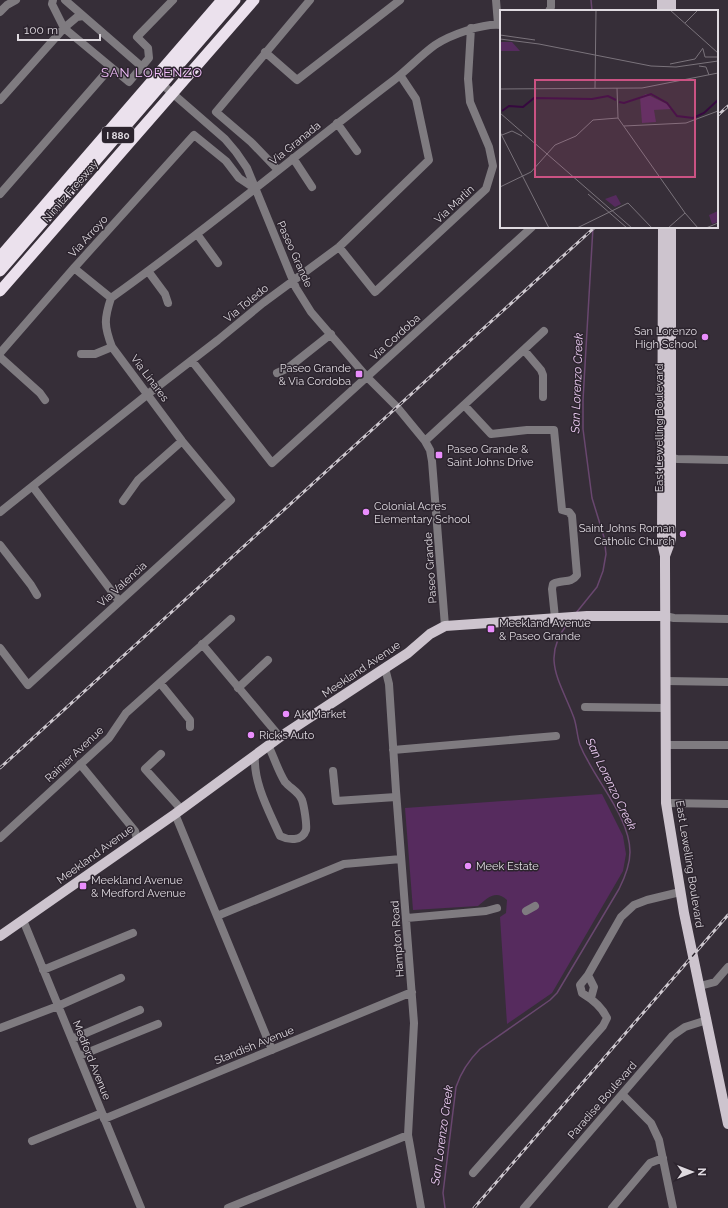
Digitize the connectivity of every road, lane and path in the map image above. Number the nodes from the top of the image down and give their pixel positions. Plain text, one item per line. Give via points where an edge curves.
1 (16, 0) edge
2 (53, 0) edge
3 (65, 0) edge
4 (173, 0) edge
5 (222, 0) edge
6 (235, 0) edge
7 (254, 0) edge
8 (310, 0) edge
9 (400, 0) edge
10 (496, 0) edge
11 (550, 0) edge
12 (550, 10) edge
13 (0, 12) edge
14 (82, 16) junction
15 (500, 24) edge
16 (64, 28) junction
17 (471, 28) junction
18 (265, 52) junction
19 (111, 67) junction
20 (400, 75) junction
21 (0, 100) edge
22 (337, 123) junction
23 (357, 152) dead end
24 (294, 158) junction
25 (278, 170) junction
26 (312, 187) dead end
27 (255, 188) junction
28 (0, 194) edge
29 (531, 228) edge
30 (663, 228) edge
31 (672, 228) edge
32 (197, 234) junction
33 (339, 247) junction
34 (0, 256) edge
35 (218, 263) dead end
36 (74, 268) junction
37 (0, 271) edge
38 (148, 271) junction
39 (293, 280) junction
40 (0, 291) edge
41 (111, 298) junction
42 (168, 303) dead end
43 (666, 316) junction
44 (544, 331) dead end
45 (331, 334) junction
46 (112, 347) junction
47 (524, 350) junction
48 (0, 353) edge
49 (81, 354) dead end
50 (0, 357) edge
51 (192, 361) junction
52 (277, 373) dead end
53 (367, 376) junction
54 (148, 394) junction
55 (543, 397) dead end
56 (45, 400) dead end
57 (464, 405) junction
58 (182, 440) junction
59 (425, 441) junction
60 (667, 456) junction
61 (728, 460) edge
62 (33, 487) junction
63 (231, 500) joint
64 (123, 501) dead end
65 (0, 512) edge
66 (0, 545) edge
67 (36, 596) dead end
68 (119, 601) junction
69 (665, 616) junction
70 (558, 618) junction
71 (230, 619) dead end
72 (728, 619) edge
73 (445, 626) junction
74 (202, 644) junction
75 (0, 648) edge
76 (268, 660) dead end
77 (386, 668) junction
78 (666, 681) junction
79 (728, 682) edge
80 (160, 683) junction
81 (238, 688) junction
82 (585, 706) dead end
83 (666, 708) junction
84 (190, 727) dead end
85 (556, 736) dead end
86 (280, 737) junction
87 (268, 745) junction
88 (666, 745) junction
89 (728, 745) edge
90 (393, 750) junction
91 (161, 754) dead end
92 (255, 756) junction
93 (80, 764) junction
94 (333, 771) dead end
95 (396, 797) junction
96 (666, 803) junction
97 (728, 804) edge
98 (178, 811) junction
99 (0, 838) edge
100 (137, 839) junction
101 (401, 859) junction
102 (680, 892) junction
103 (535, 906) dead end
104 (497, 908) dead end
105 (526, 910) dead end
106 (217, 916) junction
107 (407, 918) junction
108 (23, 920) junction
109 (133, 933) dead end
110 (1, 934) edge
111 (728, 967) edge
112 (43, 970) junction
113 (121, 978) dead end
114 (700, 986) junction
115 (412, 992) junction
116 (58, 1006) junction
117 (140, 1010) dead end
118 (706, 1020) junction
119 (158, 1024) dead end
120 (0, 1028) edge
121 (72, 1038) junction
122 (272, 1050) junction
123 (78, 1056) junction
124 (622, 1094) junction
125 (727, 1112) edge
126 (103, 1116) junction
127 (728, 1124) edge
128 (408, 1135) junction
129 (32, 1141) dead end
130 (664, 1158) junction
131 (473, 1173) dead end
132 (141, 1208) edge
133 (228, 1208) edge
134 (422, 1208) edge
135 (524, 1208) edge
136 (612, 1208) edge
137 (673, 1208) edge

1 - 13 street
2 - 16 street via 52,4
3 - 14 street, Paseo Grande
4 - 19 street via 137,37 148,48 149,58 129,82
5 - 34 highway, Nimitz Freeway / I 880
6 - 37 highway, I 880
7 - 40 highway, Nimitz Freeway / I 880
8 - 18 street
9 - 18 street via 297,80
10 - 15 street
11 - 12 street
14 - 16 street via 76,17
14 - 27 street, Paseo Grande via 224,139 247,168
15 - 17 street, Via Granada
16 - 19 street
16 - 21 street
17 - 20 street, Via Granada via 436,44
17 - 33 street, Via Marlin via 468,79 470,102 489,147 493,166 486,189 375,292
18 - 25 street via 216,112 251,142
19 - 28 street
20 - 22 street, Via Granada
20 - 33 street, Via Toledo via 416,99 429,160
22 - 23 street
22 - 24 street, Via Granada
24 - 25 street, Via Granada
24 - 26 street
25 - 27 street, Via Granada
27 - 32 street, Via Granada
27 - 36 street, Via Arroyo via 239,178 226,161 194,135
27 - 39 street, Paseo Grande
29 - 53 street, Via Cordoba
30 - 43 main road, East Lewelling Boulevard
31 - 43 main road, East Lewelling Boulevard
32 - 35 street
32 - 38 street, Via Granada
33 - 39 street, Via Toledo
36 - 41 street
36 - 48 street, Via Arroyo
38 - 41 street, Via Granada
38 - 42 street via 165,294
39 - 45 street, Paseo Grande via 311,312
39 - 51 street, Via Toledo
41 - 46 street, Via Linares via 105,315 106,331
43 - 60 main road, East Lewelling Boulevard
44 - 47 street
45 - 52 street via 288,368
45 - 53 street, Paseo Grande
46 - 49 street via 96,354
46 - 54 street, Via Linares
47 - 55 street via 541,370
47 - 57 street
50 - 56 street
51 - 53 street, Via Cordoba via 272,463
51 - 54 street, Via Toledo
53 - 59 street, Paseo Grande
54 - 58 street, Via Linares
54 - 62 street, Via Toledo
57 - 59 street
57 - 70 street via 491,434 554,430 562,510 572,516 577,575 571,581 553,584
58 - 63 street, Via Linares
58 - 64 street via 138,480
59 - 73 street, Paseo Grande via 432,461
60 - 61 street via 679,459
60 - 69 main road, East Lewelling Boulevard via 662,543 665,556
62 - 65 street, Via Toledo
62 - 68 street
63 - 68 street, Via Valencia
66 - 67 street via 31,585
68 - 75 street, Via Valencia via 28,685
69 - 70 main road, Meekland Avenue
69 - 72 street, Meekland Avenue
69 - 78 main road, East Lewelling Boulevard
70 - 73 main road, Meekland Avenue
71 - 74 street, Rainier Avenue
73 - 77 main road, Meekland Avenue via 430,634
74 - 80 street, Rainier Avenue
74 - 81 street
76 - 81 street
77 - 86 main road, Meekland Avenue
77 - 90 street, Hampton Road
78 - 79 street
78 - 83 main road, East Lewelling Boulevard
80 - 84 street via 190,720
80 - 93 street, Rainier Avenue via 126,713 110,738
81 - 86 street
82 - 83 street
83 - 88 main road, East Lewelling Boulevard
85 - 90 street
86 - 87 main road, Meekland Avenue
87 - 92 main road, Meekland Avenue
87 - 92 street via 286,783 302,799 306,831 301,837 294,840 280,836 257,780
88 - 89 street
88 - 96 main road, East Lewelling Boulevard
90 - 95 street, Hampton Road
91 - 98 street via 145,769
92 - 98 main road, Meekland Avenue
93 - 99 street, Rainier Avenue
93 - 100 street
94 - 95 street via 336,801
95 - 101 street, Hampton Road
96 - 97 street
96 - 102 main road, East Lewelling Boulevard
98 - 100 main road, Meekland Avenue
98 - 106 street
100 - 108 main road, Meekland Avenue
101 - 106 street via 344,864
101 - 107 street, Hampton Road
102 - 114 main road, East Lewelling Boulevard
102 - 131 street via 647,900 634,906 621,917 580,985 582,993 591,998 604,1012 607,1018 603,1026
103 - 105 street
104 - 107 street
106 - 122 street
107 - 115 street, Hampton Road
108 - 110 main road, Meekland Avenue
108 - 112 street, Medford Avenue
109 - 112 street
111 - 114 street via 715,982
112 - 116 street, Medford Avenue
113 - 116 street
114 - 118 main road, East Lewelling Boulevard
115 - 122 street, Standish Avenue
115 - 128 street, Hampton Road via 414,1023
116 - 120 street
116 - 121 street, Medford Avenue
117 - 121 street
118 - 124 street, Paradise Boulevard via 685,1027 672,1036
118 - 125 main road, East Lewelling Boulevard
119 - 123 street
121 - 123 street, Medford Avenue
122 - 126 street, Standish Avenue
123 - 126 street, Medford Avenue
124 - 130 street via 651,1123
124 - 135 street, Paradise Boulevard
125 - 127 main road, East Lewelling Boulevard
126 - 129 street, Standish Avenue
126 - 132 street, Medford Avenue
128 - 133 street
128 - 134 street, Hampton Road
130 - 136 street via 650,1163
130 - 137 street

